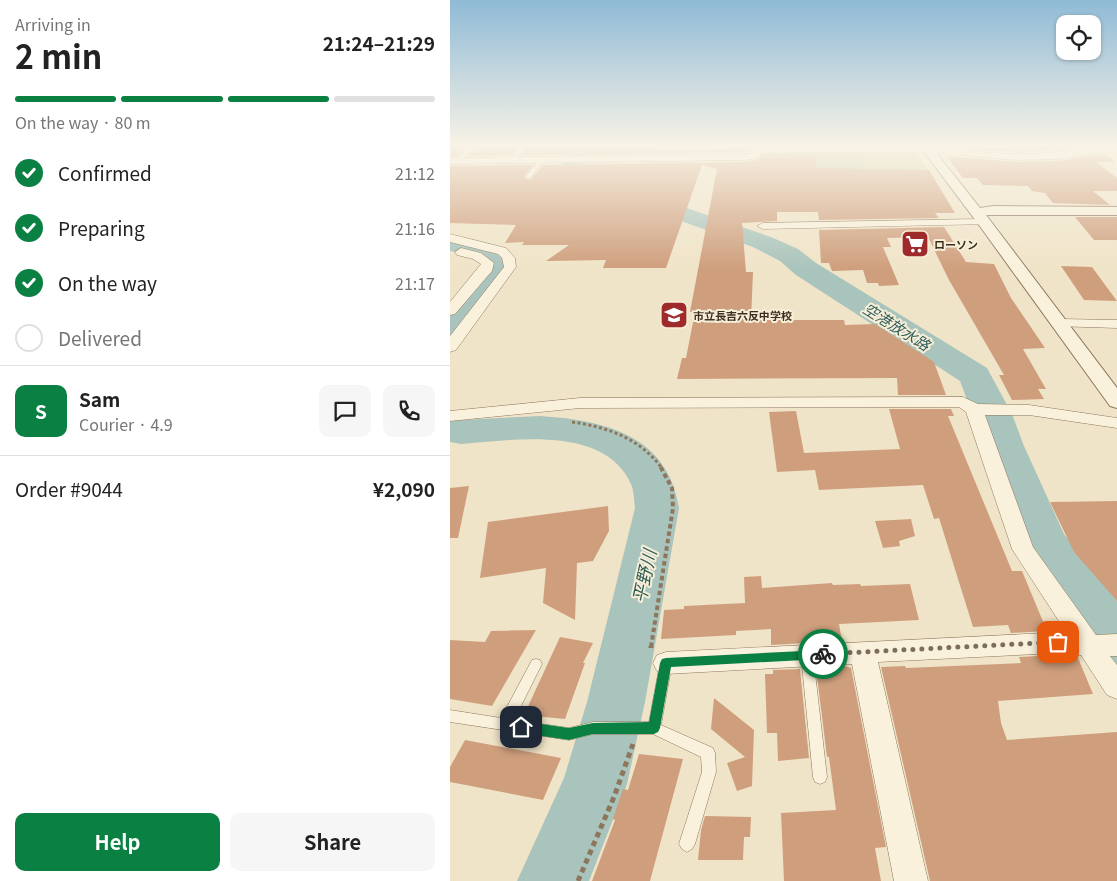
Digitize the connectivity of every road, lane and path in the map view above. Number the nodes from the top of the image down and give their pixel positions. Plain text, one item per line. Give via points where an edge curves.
1 (956, 186) edge
2 (1117, 211) edge
3 (981, 218) junction
4 (1117, 218) edge
5 (764, 226) dead end
6 (450, 238) edge
7 (450, 249) edge
8 (450, 311) edge
9 (1059, 323) junction
10 (1117, 324) edge
11 (450, 347) edge
12 (1112, 387) edge
13 (1117, 402) edge
14 (974, 409) junction
15 (450, 416) edge
16 (567, 421) dead end
17 (1117, 424) edge
18 (1117, 645) edge
19 (1090, 646) junction
20 (863, 652) junction
21 (807, 655) junction
22 (658, 657) junction
23 (536, 664) dead end
24 (1117, 687) edge
25 (450, 716) edge
26 (505, 724) junction
27 (634, 728) junction
28 (654, 728) junction
29 (820, 777) dead end
30 (687, 844) dead end
31 (578, 881) edge
32 (911, 881) edge

1 - 3 street
2 - 3 street via 994,210
3 - 4 street
3 - 5 street
3 - 9 street
6 - 11 street via 502,251 510,262 510,267
7 - 8 street via 477,256 488,263
9 - 10 street
9 - 12 street
12 - 13 street
14 - 15 street via 962,402 580,403
14 - 17 street via 1029,410
14 - 19 street via 1023,549
16 - 22 path via 586,423 630,438 645,448 659,464 672,487 673,508
18 - 19 street
19 - 20 street via 1058,642
19 - 24 street
20 - 21 street
20 - 32 street
21 - 22 street
21 - 29 lane
22 - 28 lane
23 - 26 lane
25 - 26 lane
26 - 27 lane via 569,734 593,728
27 - 28 lane
27 - 31 path via 614,797
28 - 30 lane via 708,753 709,772

